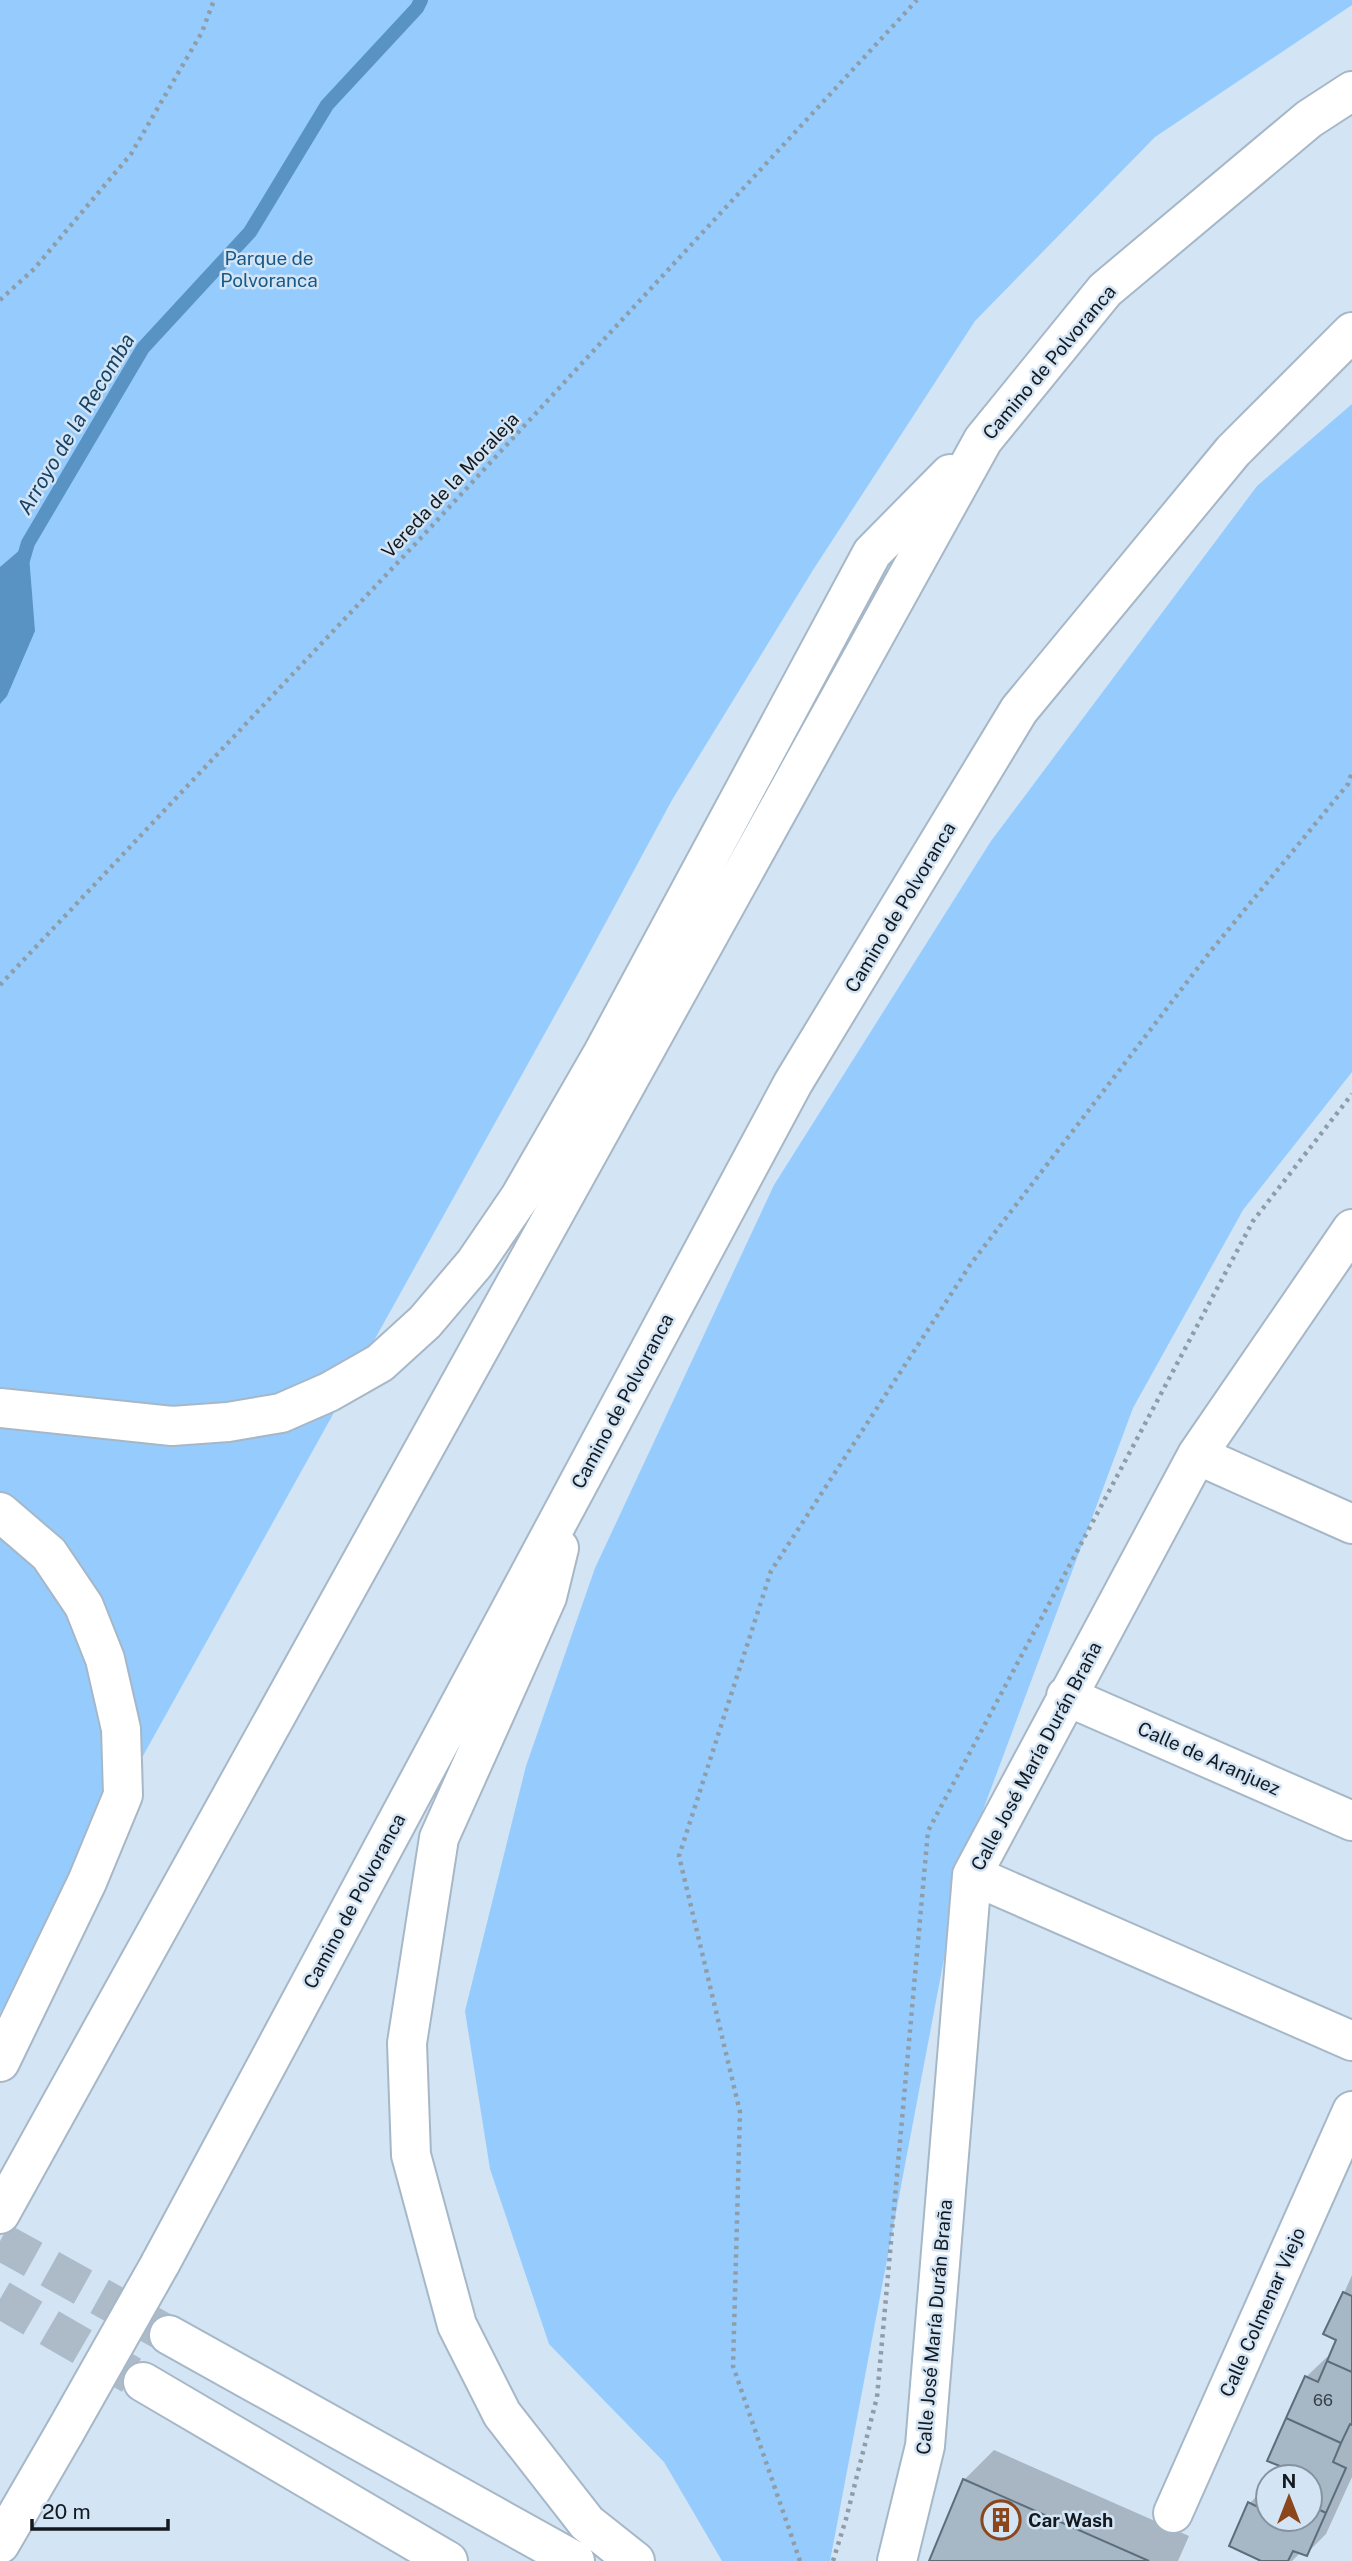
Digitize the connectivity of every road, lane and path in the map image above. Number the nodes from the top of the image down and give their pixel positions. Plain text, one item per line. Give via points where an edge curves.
1 (214, 0) edge
2 (918, 0) edge
3 (1352, 91) edge
4 (0, 300) edge
5 (1352, 332) edge
6 (983, 440) junction
7 (1352, 772) edge
8 (0, 985) edge
9 (1352, 1229) edge
10 (0, 1408) edge
11 (1197, 1455) junction
12 (573, 1492) junction
13 (0, 1512) edge
14 (1352, 1524) edge
15 (1066, 1696) junction
16 (1352, 1821) edge
17 (972, 1875) junction
18 (1352, 2041) edge
19 (0, 2062) edge
20 (1352, 2111) edge
21 (9, 2199) edge
22 (169, 2335) tunnel mouth
23 (143, 2382) tunnel mouth
24 (1173, 2513) dead end
25 (0, 2544) edge
26 (448, 2561) edge
27 (575, 2561) edge
28 (635, 2561) edge
29 (800, 2561) edge
30 (897, 2561) edge

1 - 4 path via 202,32 131,154 34,269
2 - 8 path, Vereda de la Moraleja
3 - 6 main road, Camino de Polvoranca via 1309,119 1105,290
5 - 12 main road, Camino de Polvoranca via 1233,451 1019,710 793,1083
6 - 10 main road via 872,553 534,1173 475,1263 425,1322 380,1363 281,1413 172,1426
6 - 21 main road, Camino de Polvoranca
7 - 29 path via 1348,783 1210,953 971,1265 771,1571 679,1856 740,2112 733,2367
9 - 11 main road, Calle José María Durán Braña
11 - 14 main road
11 - 15 main road, Calle José María Durán Braña
12 - 25 main road, Camino de Polvoranca, bridge via 160,2264
12 - 28 main road via 547,1597 439,1838 407,2043 411,2155 457,2325 502,2414 587,2523
13 - 19 main road via 49,1555 84,1606 105,1660 121,1730 123,1795 87,1882
15 - 16 main road, Calle de Aranjuez
15 - 17 main road, Calle José María Durán Braña
17 - 18 main road
17 - 30 main road, Calle José María Durán Braña via 925,2446
20 - 24 main road, Calle Colmenar Viejo
22 - 27 main road
23 - 26 main road

